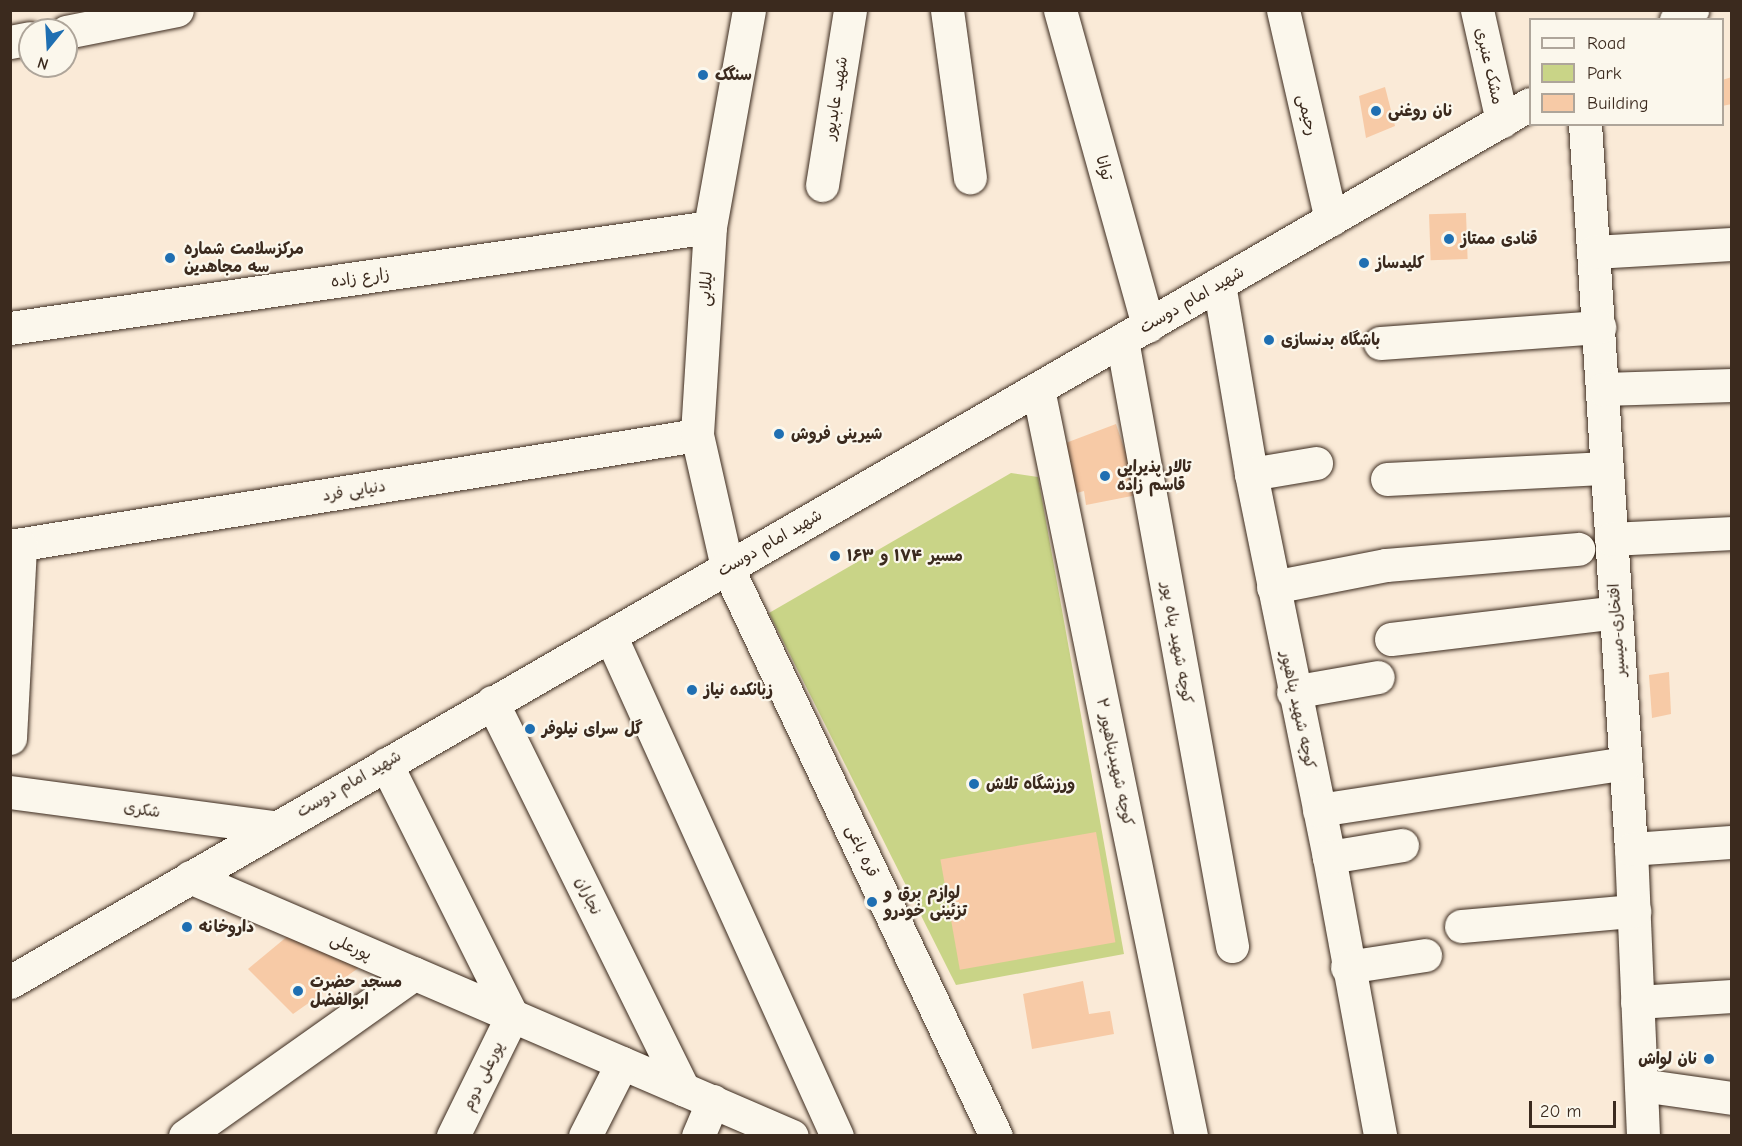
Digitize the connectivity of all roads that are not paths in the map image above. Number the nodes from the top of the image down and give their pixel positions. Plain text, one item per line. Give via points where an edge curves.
1 (177, 10) edge
2 (850, 10) edge
3 (947, 10) edge
4 (1060, 10) edge
5 (1282, 10) edge
6 (1477, 10) edge
7 (1692, 10) edge
8 (749, 11) edge
9 (1679, 18) edge
10 (78, 30) edge
11 (1529, 105) edge
12 (1502, 121) junction
13 (1585, 126) edge
14 (970, 177) dead end
15 (822, 185) dead end
16 (1331, 220) junction
17 (710, 227) junction
18 (1731, 244) edge
19 (1593, 252) junction
20 (1219, 284) junction
21 (1599, 327) junction
22 (10, 328) edge
23 (1135, 333) junction
24 (1380, 344) dead end
25 (1731, 385) edge
26 (1038, 389) junction
27 (1603, 389) junction
28 (697, 435) junction
29 (1316, 463) dead end
30 (1607, 468) junction
31 (1251, 474) junction
32 (1387, 479) dead end
33 (1731, 533) edge
34 (1611, 539) junction
35 (16, 545) edge
36 (1578, 549) dead end
37 (727, 567) junction
38 (1273, 587) junction
39 (1616, 612) junction
40 (610, 635) junction
41 (1391, 639) dead end
42 (1378, 677) dead end
43 (1293, 692) junction
44 (492, 702) junction
45 (10, 738) edge
46 (1626, 763) junction
47 (386, 764) junction
48 (10, 792) edge
49 (1319, 810) junction
50 (274, 827) junction
51 (1731, 842) edge
52 (1402, 845) dead end
53 (1631, 849) junction
54 (1329, 858) junction
55 (190, 877) junction
56 (1634, 911) junction
57 (1461, 926) dead end
58 (1232, 946) dead end
59 (1425, 955) dead end
60 (1347, 967) junction
61 (414, 974) junction
62 (10, 982) edge
63 (1731, 996) edge
64 (1637, 1002) junction
65 (512, 1016) junction
66 (622, 1063) junction
67 (1641, 1085) junction
68 (683, 1089) junction
69 (1731, 1098) edge
70 (713, 1101) junction
71 (196, 1133) edge
72 (453, 1136) edge
73 (585, 1136) edge
74 (698, 1136) edge
75 (792, 1136) edge
76 (837, 1136) edge
77 (996, 1136) edge
78 (1191, 1136) edge
79 (1380, 1136) edge
80 (1643, 1136) edge

1 - 10 street
2 - 15 street, شهید عابدپور
3 - 14 street
4 - 23 street, توانا
5 - 16 street, رحیمی
6 - 12 street, مشک عنبری
7 - 9 street
8 - 17 street, لیلابی
11 - 12 street, شهید امام دوست
12 - 16 street, شهید امام دوست
13 - 19 street, افتخاری-میسیر
16 - 20 street, شهید امام دوست
17 - 22 street, زارع زاده
17 - 28 street, لیلابی
18 - 19 street
19 - 21 street, افتخاری-میسیر
20 - 23 street, شهید امام دوست
20 - 31 street, کوچه شهید پناهپور
21 - 24 street
21 - 27 street, افتخاری-میسیر
23 - 26 street, شهید امام دوست
23 - 58 street, کوچه شهید پناه پور
25 - 27 street
26 - 37 street, شهید امام دوست
26 - 78 street, ۲ کوچه شهیدپناهپور
27 - 30 street, افتخاری-میسیر
28 - 35 street, دنیایی فرد
28 - 37 street, لیلابی
29 - 31 street
30 - 32 street
30 - 34 street, افتخاری-میسیر
31 - 38 street, کوچه شهید پناهپور
33 - 34 street
34 - 39 street, افتخاری-میسیر
35 - 45 street
36 - 38 street via 1386,565
37 - 40 street, شهید امام دوست
37 - 77 street, قره باغی
38 - 43 street, کوچه شهید پناهپور
39 - 41 street
39 - 46 street, افتخاری-میسیر
40 - 44 street, شهید امام دوست
40 - 76 street
42 - 43 street
43 - 49 street, کوچه شهید پناهپور
44 - 47 street, شهید امام دوست
44 - 68 street, نجاران
46 - 49 street
46 - 53 street, افتخاری-میسیر
47 - 50 street, شهید امام دوست
47 - 65 street
48 - 50 street, شکری
49 - 54 street, کوچه شهید پناهپور
50 - 55 street, شهید امام دوست
51 - 53 street
52 - 54 street
53 - 56 street, افتخاری-میسیر
54 - 60 street, کوچه شهید پناهپور
55 - 61 street, پورعلی
55 - 62 street, شهید امام دوست
56 - 57 street
56 - 64 street, افتخاری-میسیر
59 - 60 street
60 - 79 street, کوچه شهید پناهپور
61 - 65 street, پورعلی
61 - 71 street
63 - 64 street
64 - 67 street, افتخاری-میسیر
65 - 66 street, پورعلی
65 - 72 street, پورعلی دوم
66 - 68 street, پورعلی
66 - 73 street
67 - 69 street
67 - 80 street, افتخاری-میسیر
68 - 70 street, پورعلی
70 - 74 street
70 - 75 street, پورعلی

